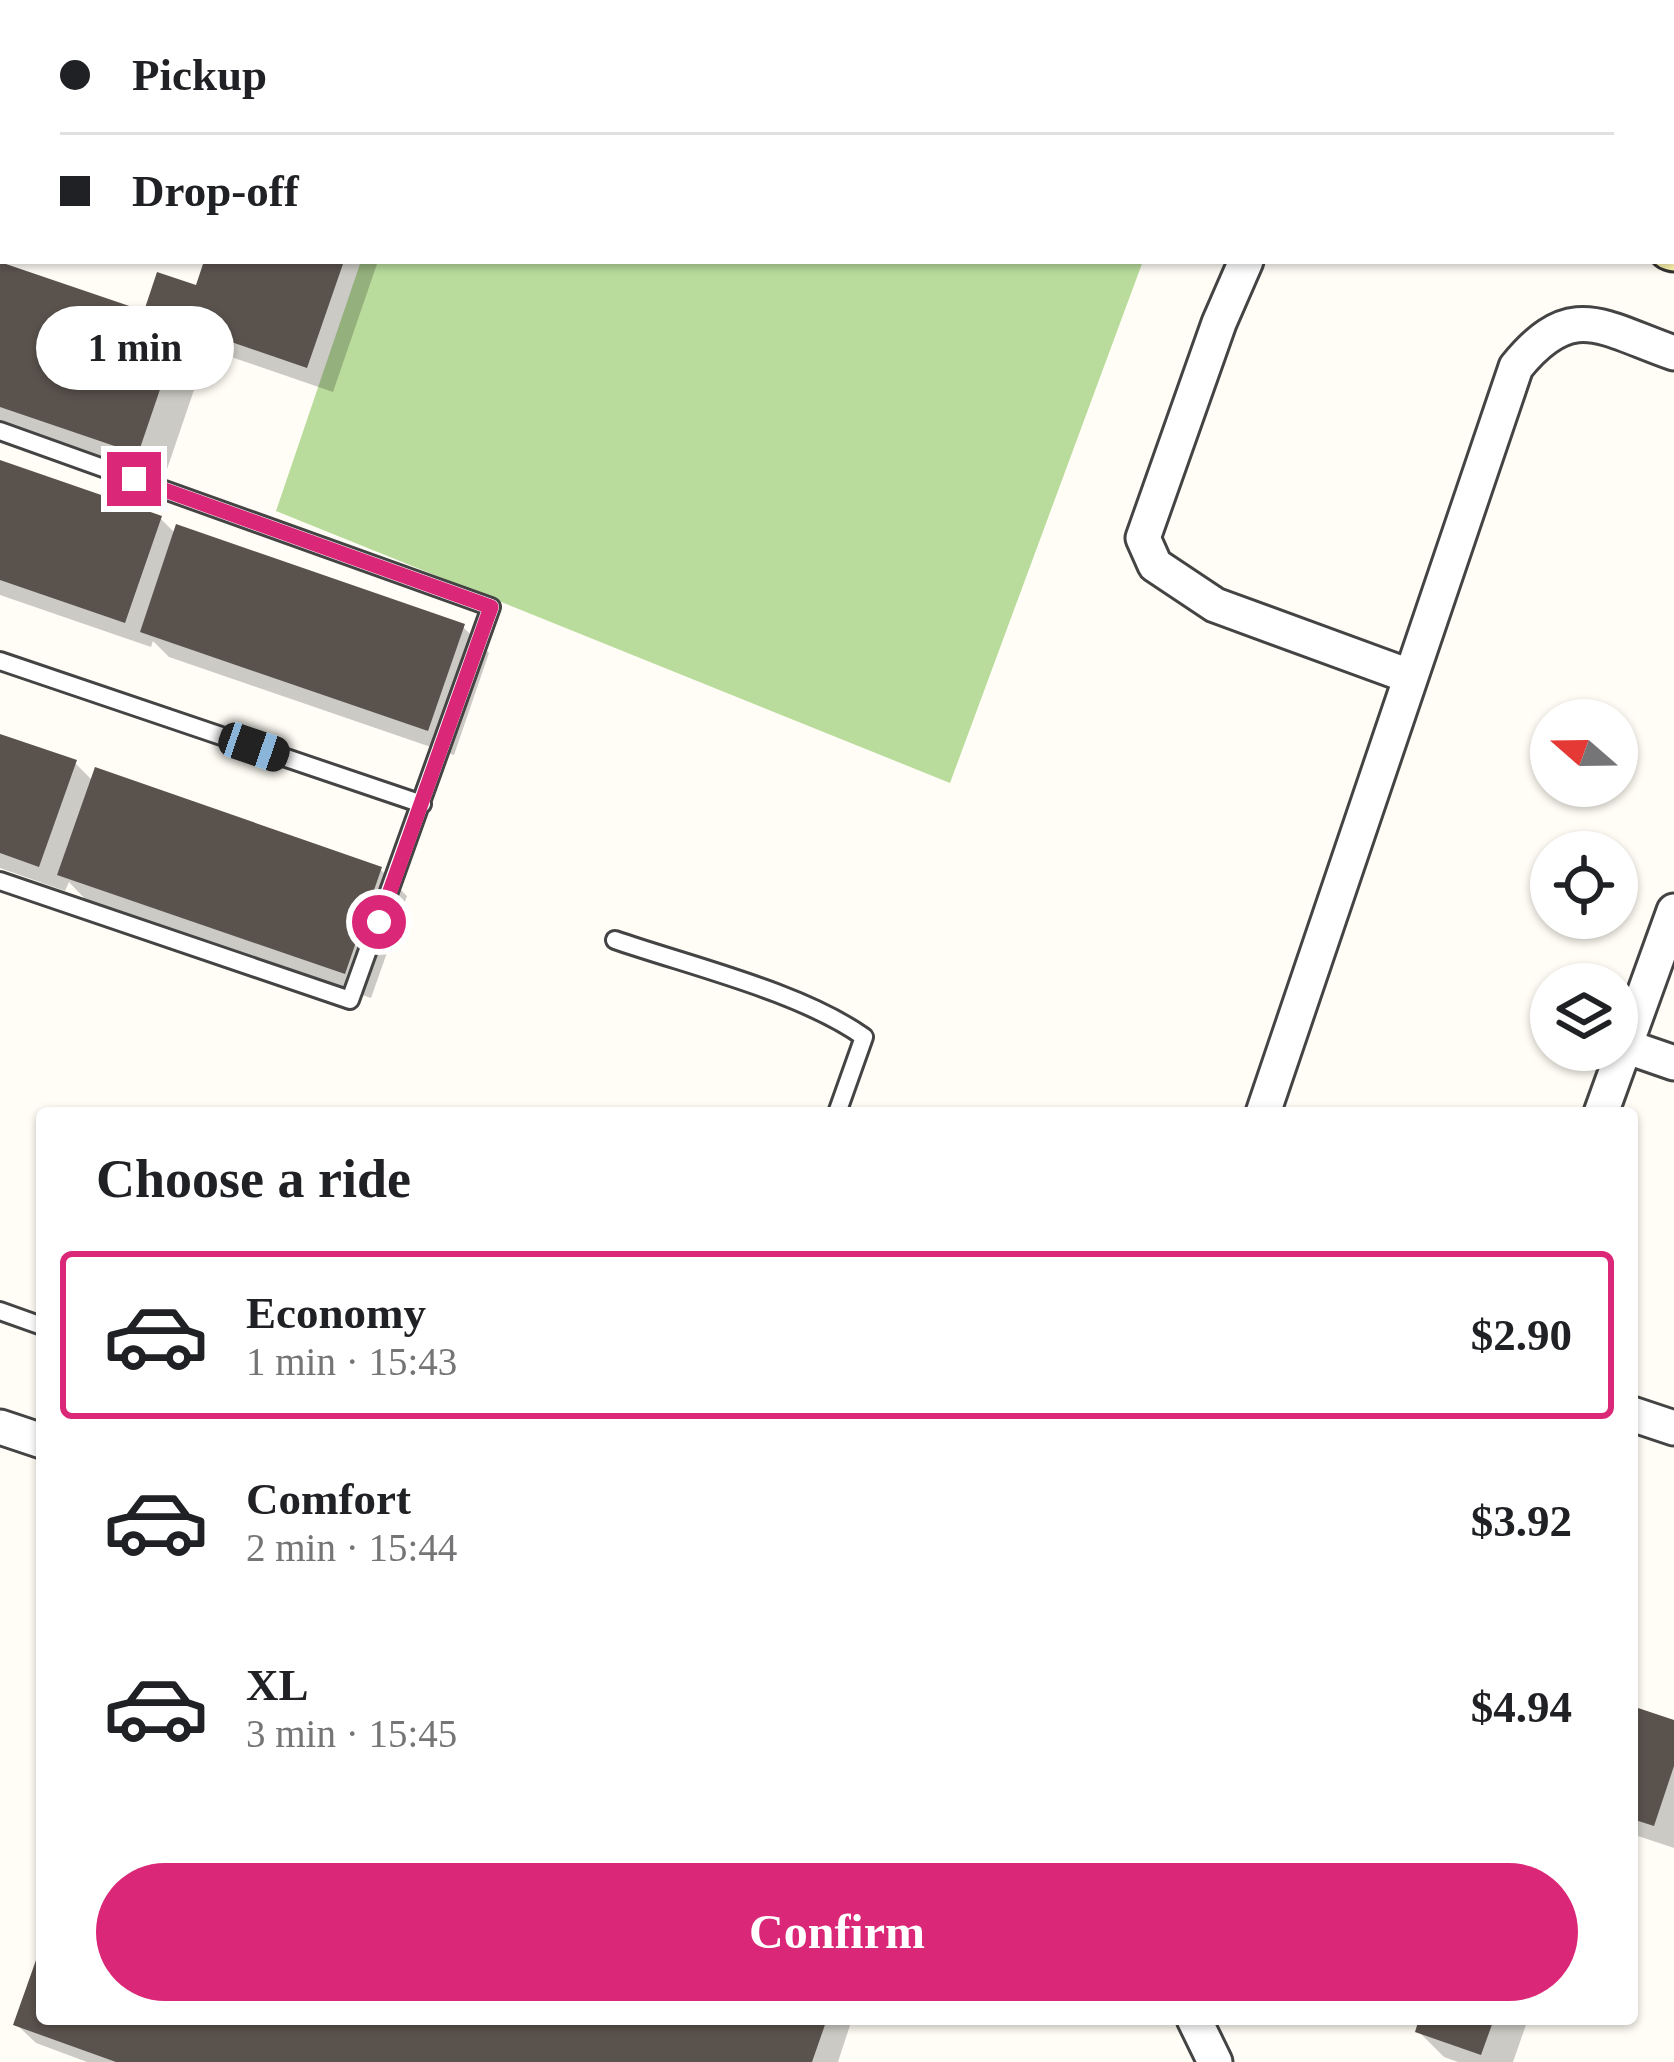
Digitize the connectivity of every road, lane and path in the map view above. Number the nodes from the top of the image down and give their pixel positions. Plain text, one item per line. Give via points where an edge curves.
1 (1245, 264) edge
2 (1674, 353) edge
3 (0, 431) edge
4 (0, 661) edge
5 (1409, 676) junction
6 (422, 804) junction
7 (0, 881) edge
8 (1674, 911) edge
9 (615, 940) dead end
10 (1638, 1010) edge
11 (1638, 1051) edge
12 (1674, 1064) edge
13 (1616, 1071) edge
14 (839, 1107) edge
15 (1265, 1107) edge
16 (1603, 1107) edge
17 (0, 1311) edge
18 (36, 1324) edge
19 (1638, 1416) edge
20 (0, 1426) edge
21 (1674, 1428) edge
22 (36, 1439) edge
23 (1198, 2025) edge
24 (1213, 2061) edge

1 - 5 street via 1143,538 1155,565 1215,605
2 - 5 street via 1591,324 1566,324 1534,344 1516,367
3 - 6 lane via 491,607
4 - 6 lane
5 - 15 street
6 - 7 lane via 350,1000
8 - 10 street
9 - 14 lane via 783,998 864,1037
11 - 12 street
13 - 16 street
17 - 18 lane
19 - 21 street
20 - 22 street
23 - 24 street

